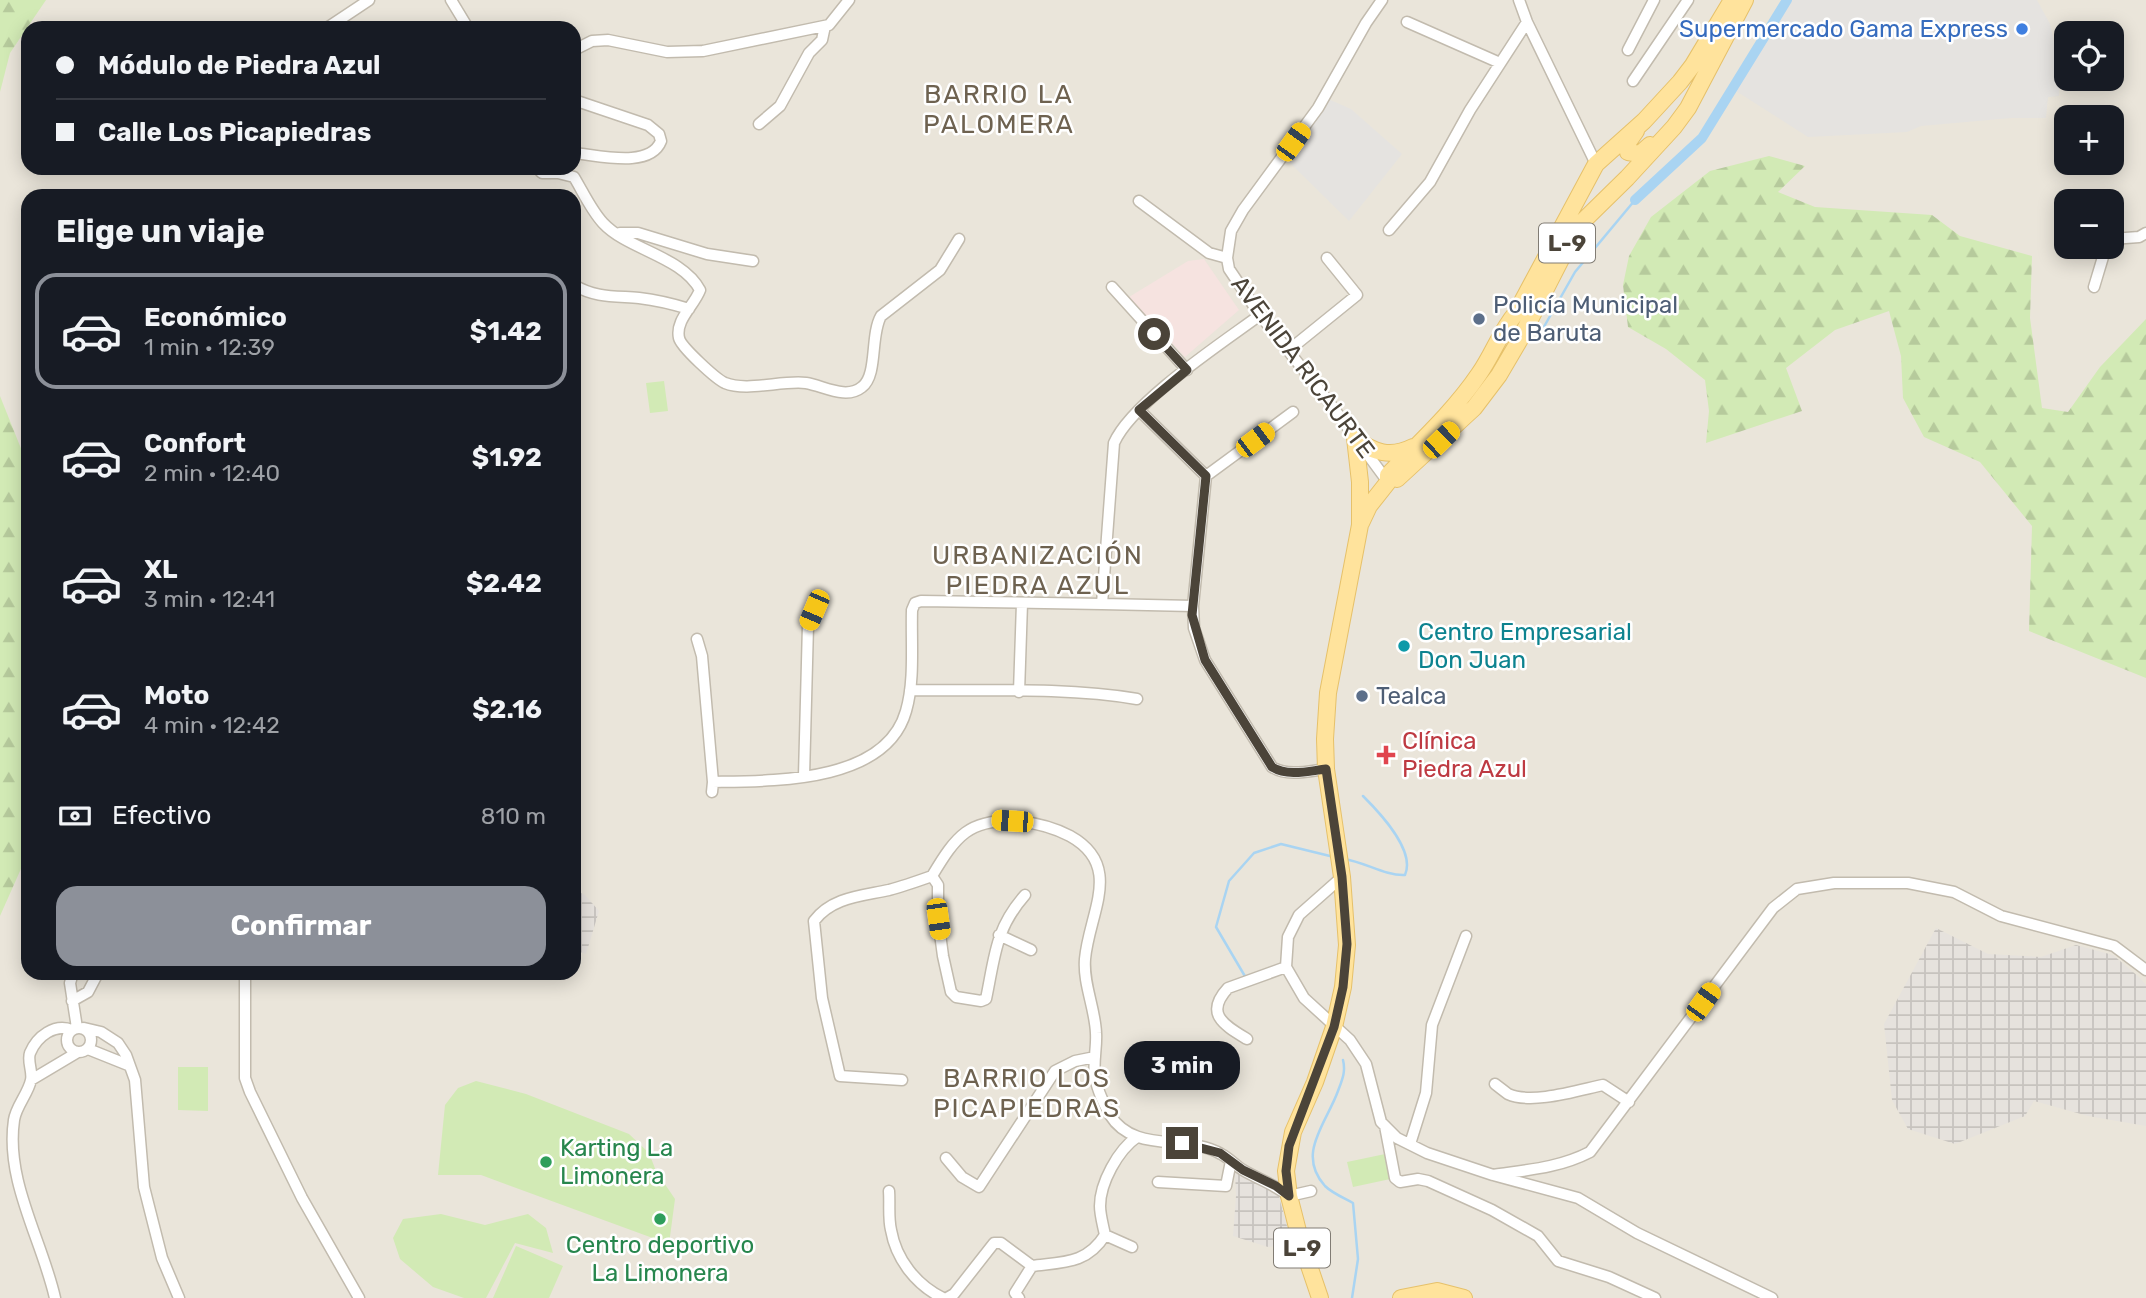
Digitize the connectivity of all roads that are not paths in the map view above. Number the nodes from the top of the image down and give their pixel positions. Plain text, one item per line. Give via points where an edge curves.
1 (369, 0) edge
2 (452, 0) edge
3 (849, 0) edge
4 (1382, 0) edge
5 (1518, 0) edge
6 (1654, 0) edge
7 (1688, 0) edge
8 (1732, 0) edge
9 (1745, 0) edge
10 (338, 21) edge
11 (464, 21) edge
12 (1407, 22) dead end
13 (1527, 22) junction
14 (825, 26) junction
15 (581, 46) edge
16 (1628, 50) dead end
17 (1500, 63) junction
18 (1633, 81) dead end
19 (1694, 95) junction
20 (581, 102) edge
21 (1644, 121) junction
22 (759, 124) dead end
23 (581, 154) edge
24 (1597, 164) junction
25 (566, 175) edge
26 (1139, 201) dead end
27 (1578, 226) junction
28 (1389, 230) dead end
29 (617, 233) junction
30 (2146, 233) edge
31 (2124, 238) edge
32 (959, 239) dead end
33 (1227, 258) junction
34 (1327, 258) dead end
35 (2102, 259) edge
36 (753, 261) dead end
37 (2094, 287) dead end
38 (1112, 288) dead end
39 (581, 289) edge
40 (689, 309) junction
41 (1260, 315) junction
42 (1289, 350) junction
43 (1187, 370) junction
44 (1139, 410) junction
45 (1293, 412) dead end
46 (1355, 438) junction
47 (1416, 446) junction
48 (1206, 476) junction
49 (1388, 482) junction
50 (1360, 525) junction
51 (1022, 603) junction
52 (1101, 604) junction
53 (1193, 606) junction
54 (814, 610) dead end
55 (697, 639) dead end
56 (910, 690) junction
57 (1019, 692) junction
58 (1137, 699) dead end
59 (1326, 769) junction
60 (804, 776) junction
61 (932, 876) junction
62 (1342, 877) junction
63 (1025, 895) dead end
64 (999, 935) junction
65 (1466, 936) dead end
66 (1031, 950) dead end
67 (1286, 967) junction
68 (2146, 970) edge
69 (71, 980) edge
70 (94, 980) edge
71 (244, 980) edge
72 (248, 980) edge
73 (243, 992) junction
74 (72, 1001) junction
75 (1334, 1027) junction
76 (78, 1028) junction
77 (1247, 1039) dead end
78 (83, 1050) junction
79 (1095, 1057) junction
80 (128, 1065) junction
81 (31, 1080) junction
82 (902, 1080) dead end
83 (1495, 1084) dead end
84 (1629, 1102) junction
85 (1385, 1126) junction
86 (1137, 1137) junction
87 (1410, 1144) junction
88 (946, 1158) dead end
89 (1231, 1161) junction
90 (1493, 1175) junction
91 (1158, 1182) dead end
92 (889, 1191) dead end
93 (1311, 1191) dead end
94 (1289, 1196) junction
95 (1105, 1235) junction
96 (1132, 1247) dead end
97 (1032, 1266) junction
98 (55, 1298) edge
99 (179, 1298) edge
100 (359, 1298) edge
101 (945, 1298) edge
102 (1019, 1298) edge
103 (1320, 1298) edge
104 (1401, 1298) edge
105 (1464, 1298) edge
106 (1655, 1298) edge
107 (1772, 1298) edge

1 - 10 street
2 - 11 street
3 - 14 street
4 - 33 street, AVENIDA RICAURTE via 1318,108 1243,210 1231,231
5 - 13 street
6 - 16 street
7 - 18 street
8 - 21 main road, L-9 via 1693,65
9 - 19 main road, L-9
12 - 17 street
13 - 17 street
13 - 24 street
14 - 15 street via 703,51 677,53 608,40
14 - 22 street via 822,40 809,53 779,106
17 - 28 street via 1430,182
19 - 21 main road, L-9 via 1654,142 1640,154 1632,154 1627,144
19 - 27 main road, L-9 via 1656,148
20 - 23 street via 648,125 661,141 640,158
21 - 24 main road, L-9
24 - 27 main road
24 - 47 main road, L-9 via 1480,372
25 - 29 street via 574,177 604,224
26 - 33 street via 1209,253
27 - 49 main road, L-9 via 1499,375 1474,408 1396,480
29 - 36 street via 638,233 707,254
29 - 40 street via 695,282 700,290
30 - 31 street
32 - 40 street via 940,270 881,316 869,378 851,393 805,383 727,384 682,346 678,329
33 - 41 street, AVENIDA RICAURTE
34 - 42 street via 1357,295
35 - 37 street
38 - 43 street
39 - 40 street
41 - 42 street, AVENIDA RICAURTE
41 - 43 street
42 - 46 street, AVENIDA RICAURTE
43 - 44 street
44 - 48 street
44 - 52 street via 1114,443
45 - 48 street
46 - 47 main road via 1383,453
46 - 49 street, AVENIDA RICAURTE
46 - 50 main road, L-9
47 - 49 main road, L-9 via 1388,475
48 - 53 street
49 - 50 main road, L-9
50 - 59 main road, L-9 via 1328,694
51 - 52 street
51 - 56 street via 915,603
51 - 57 street
52 - 53 street
53 - 59 street via 1194,628 1205,660 1266,760 1279,771
54 - 60 street via 808,625
55 - 60 street via 712,787
56 - 57 street
56 - 60 street via 901,725 881,750 846,766
57 - 58 street
59 - 62 main road, L-9
61 - 64 street via 938,885 943,956 956,997 986,999
61 - 79 street via 959,837 995,820 1029,822 1065,834 1095,856 1100,873 1098,902 1085,960 1096,1032
61 - 82 street via 851,897 823,909 814,921 822,998 840,1076
62 - 67 street via 1299,915 1288,937
62 - 75 main road, L-9 via 1347,944
63 - 64 street
64 - 66 street
65 - 87 street via 1432,1025 1426,1093
67 - 75 street via 1304,998
67 - 77 street via 1222,994 1218,1017
68 - 84 street via 2114,946 2001,916 1954,891 1908,883 1834,883 1797,889 1773,908
69 - 74 street
70 - 74 street via 88,992
71 - 73 street
72 - 73 street
73 - 100 street via 245,1078 250,1092 302,1198
74 - 76 street
75 - 85 street via 1350,1040 1366,1064
75 - 94 main road, L-9 via 1289,1146
76 - 78 street via 92,1037
76 - 78 street via 68,1035 67,1043 71,1049
76 - 80 street via 101,1032 118,1043
76 - 81 street via 55,1027 39,1041 29,1054
78 - 80 street
78 - 81 street
79 - 86 street via 1094,1077 1111,1115 1125,1133
79 - 88 street via 1055,1071 979,1187 962,1177
80 - 99 street via 139,1108 148,1209
81 - 98 street via 14,1117 13,1155
83 - 84 street via 1519,1096 1548,1096 1603,1085
84 - 90 street via 1590,1152 1553,1167
85 - 87 street
85 - 106 street via 1395,1178 1400,1182 1428,1181 1492,1210 1538,1236 1558,1261
86 - 89 street via 1182,1143 1220,1153
86 - 95 street via 1116,1156 1101,1195
87 - 90 street
89 - 91 street via 1226,1186
89 - 94 street
90 - 107 street via 1578,1198 1637,1233
92 - 101 street via 891,1231 904,1265
93 - 94 street
94 - 103 main road, L-9
95 - 96 street
95 - 97 street via 1087,1256
97 - 101 street via 994,1243 954,1294
97 - 102 street via 1015,1293
104 - 105 main road via 1437,1292

